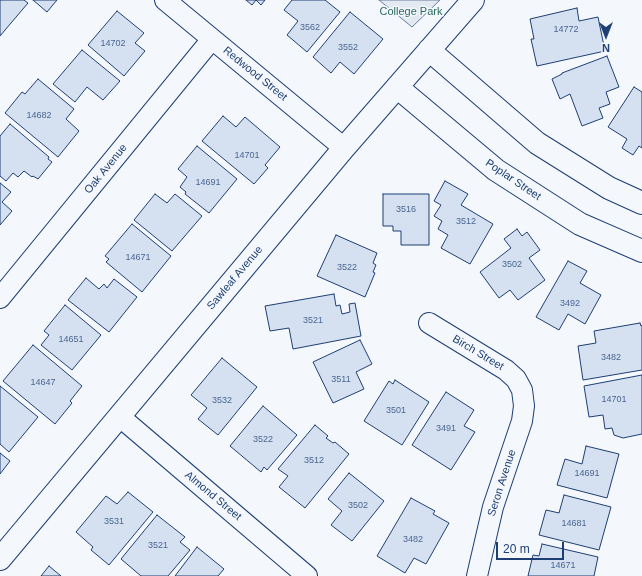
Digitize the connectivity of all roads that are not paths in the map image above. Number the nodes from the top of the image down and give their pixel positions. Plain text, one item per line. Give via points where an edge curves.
1 (165, 0) edge
2 (473, 0) edge
3 (212, 39) junction
4 (429, 50) junction
5 (397, 87) junction
6 (344, 148) junction
7 (642, 203) edge
8 (642, 251) edge
9 (0, 298) edge
10 (428, 323) dead end
11 (522, 390) joint
12 (119, 416) junction
13 (0, 559) edge
14 (307, 576) edge
15 (477, 576) edge

1 - 3 street, Redwood Street
2 - 4 street, Sawleaf Avenue
3 - 6 street, Redwood Street
3 - 9 street, Oak Avenue
4 - 5 street, Sawleaf Avenue
4 - 7 street via 537,143 609,188
5 - 6 street, Sawleaf Avenue
5 - 8 street, Poplar Street via 496,170 580,224
6 - 12 street, Sawleaf Avenue
10 - 11 street, Birch Street via 506,370 516,379
11 - 15 street, Seron Avenue via 522,421 493,507
12 - 13 street, Sawleaf Avenue
12 - 14 street, Almond Street

